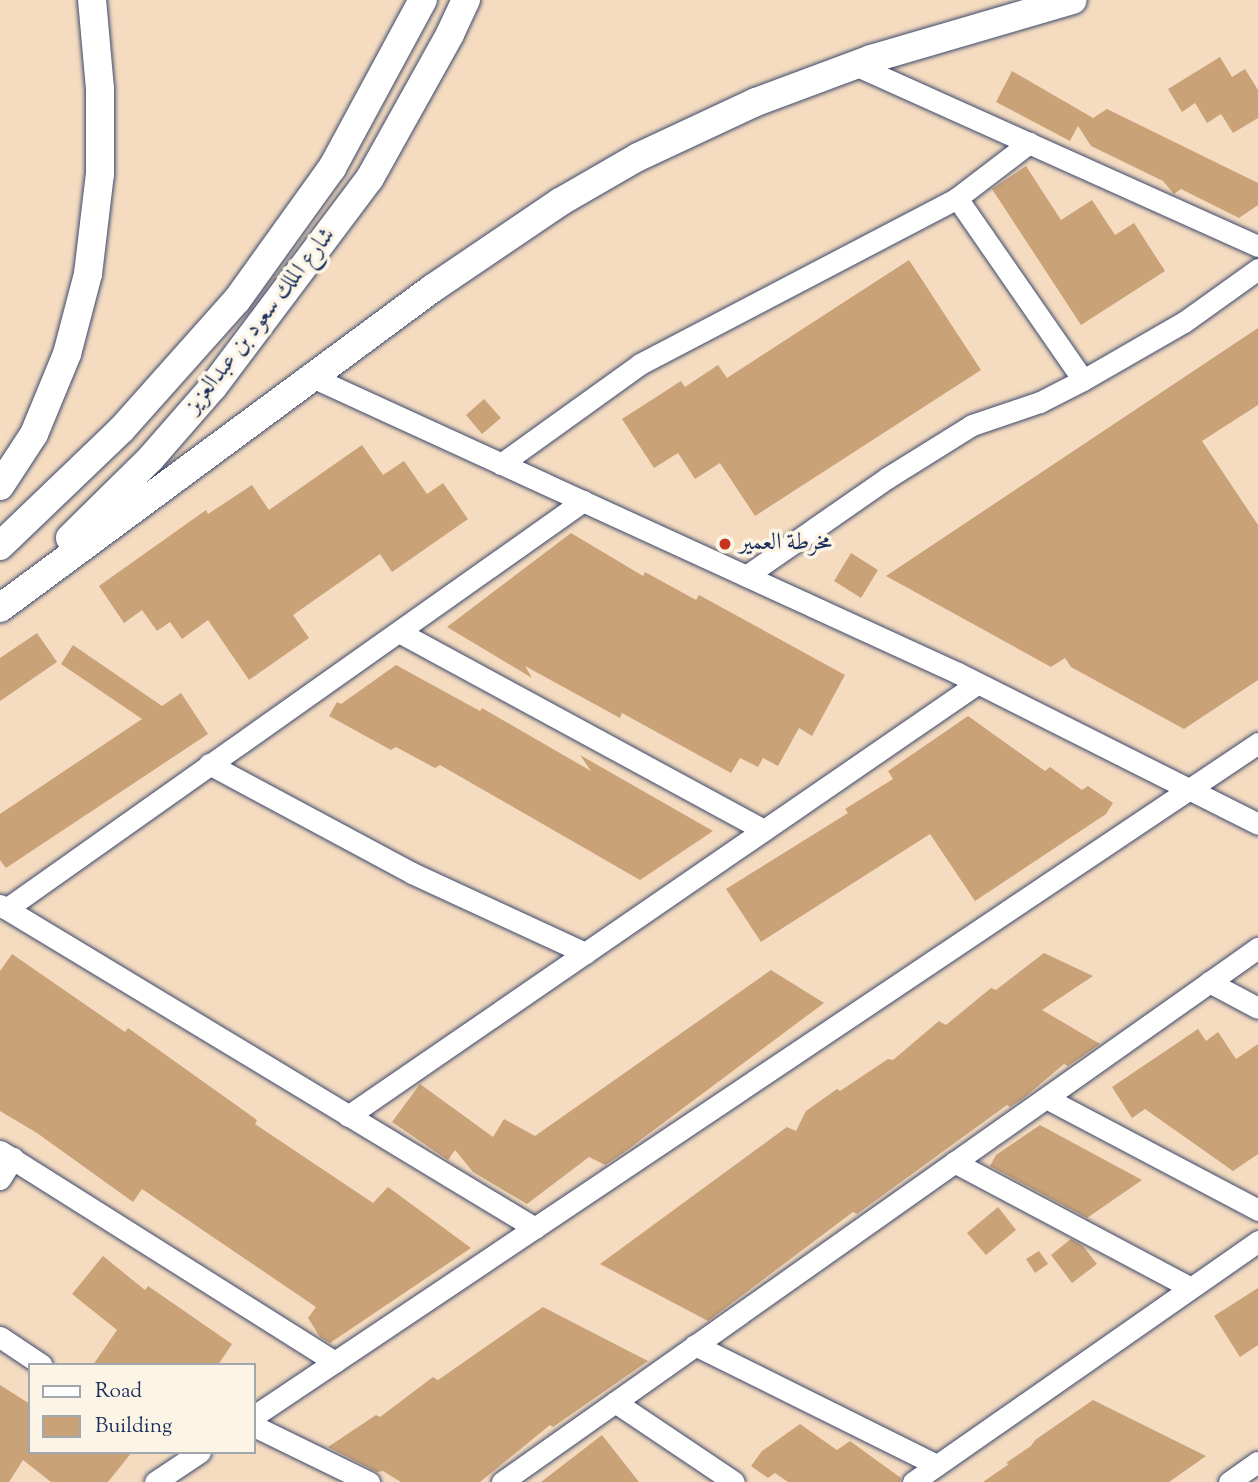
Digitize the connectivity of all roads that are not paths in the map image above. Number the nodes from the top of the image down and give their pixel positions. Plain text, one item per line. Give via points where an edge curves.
1 (92, 0) edge
2 (423, 0) edge
3 (466, 0) edge
4 (1073, 0) edge
5 (855, 65) junction
6 (1029, 142) junction
7 (957, 198) junction
8 (1258, 246) edge
9 (1258, 269) edge
10 (312, 377) junction
11 (1083, 380) junction
12 (501, 464) junction
13 (0, 486) edge
14 (583, 501) junction
15 (0, 546) edge
16 (746, 576) junction
17 (0, 600) edge
18 (0, 608) edge
19 (399, 632) junction
20 (978, 683) junction
21 (1258, 743) edge
22 (209, 764) junction
23 (1191, 790) junction
24 (1258, 824) edge
25 (764, 830) junction
26 (3, 907) edge
27 (1258, 948) edge
28 (585, 953) junction
29 (1209, 982) junction
30 (1258, 1008) edge
31 (1046, 1098) junction
32 (348, 1116) junction
33 (6, 1154) edge
34 (954, 1162) junction
35 (0, 1179) edge
36 (1258, 1210) edge
37 (535, 1228) junction
38 (1258, 1241) edge
39 (1191, 1288) junction
40 (0, 1337) edge
41 (695, 1345) junction
42 (335, 1362) junction
43 (39, 1363) edge
44 (615, 1402) junction
45 (256, 1415) edge
46 (256, 1427) edge
47 (188, 1455) edge
48 (1258, 1462) edge
49 (937, 1465) junction
50 (155, 1482) edge
51 (369, 1482) edge
52 (502, 1482) edge
53 (734, 1482) edge
54 (913, 1482) edge
55 (1229, 1482) edge

1 - 13 main road via 100,89 100,174 88,274 62,366 34,433
2 - 15 main road, شارع الملك سعود بن عبدالعزيز via 331,168 237,300 121,430
3 - 17 main road, شارع الملك سعود بن عبدالعزيز via 370,178 275,308 151,458
4 - 5 main road
5 - 6 street
5 - 10 main road via 756,102 626,163 445,280
6 - 7 street
6 - 8 street
7 - 11 street
7 - 12 street via 640,364
9 - 11 street via 1184,321
10 - 12 street
10 - 18 main road
11 - 16 street via 1040,402 972,425
12 - 14 street
14 - 16 street
14 - 19 street
16 - 20 street
19 - 22 street
19 - 25 street
20 - 23 street
20 - 25 street
21 - 23 street
22 - 26 street
22 - 28 street via 412,873
23 - 24 street
23 - 37 street
25 - 28 street
26 - 32 street
27 - 29 street
28 - 32 street
29 - 30 street
29 - 31 street
31 - 34 street
31 - 36 street
32 - 37 street
33 - 35 street
33 - 42 street
34 - 39 street
34 - 41 street
37 - 42 street
38 - 39 street
39 - 49 street
40 - 43 street
41 - 44 street
41 - 49 street
42 - 45 street
44 - 52 street
44 - 53 street
46 - 51 street
47 - 50 street
48 - 55 street
49 - 54 street

